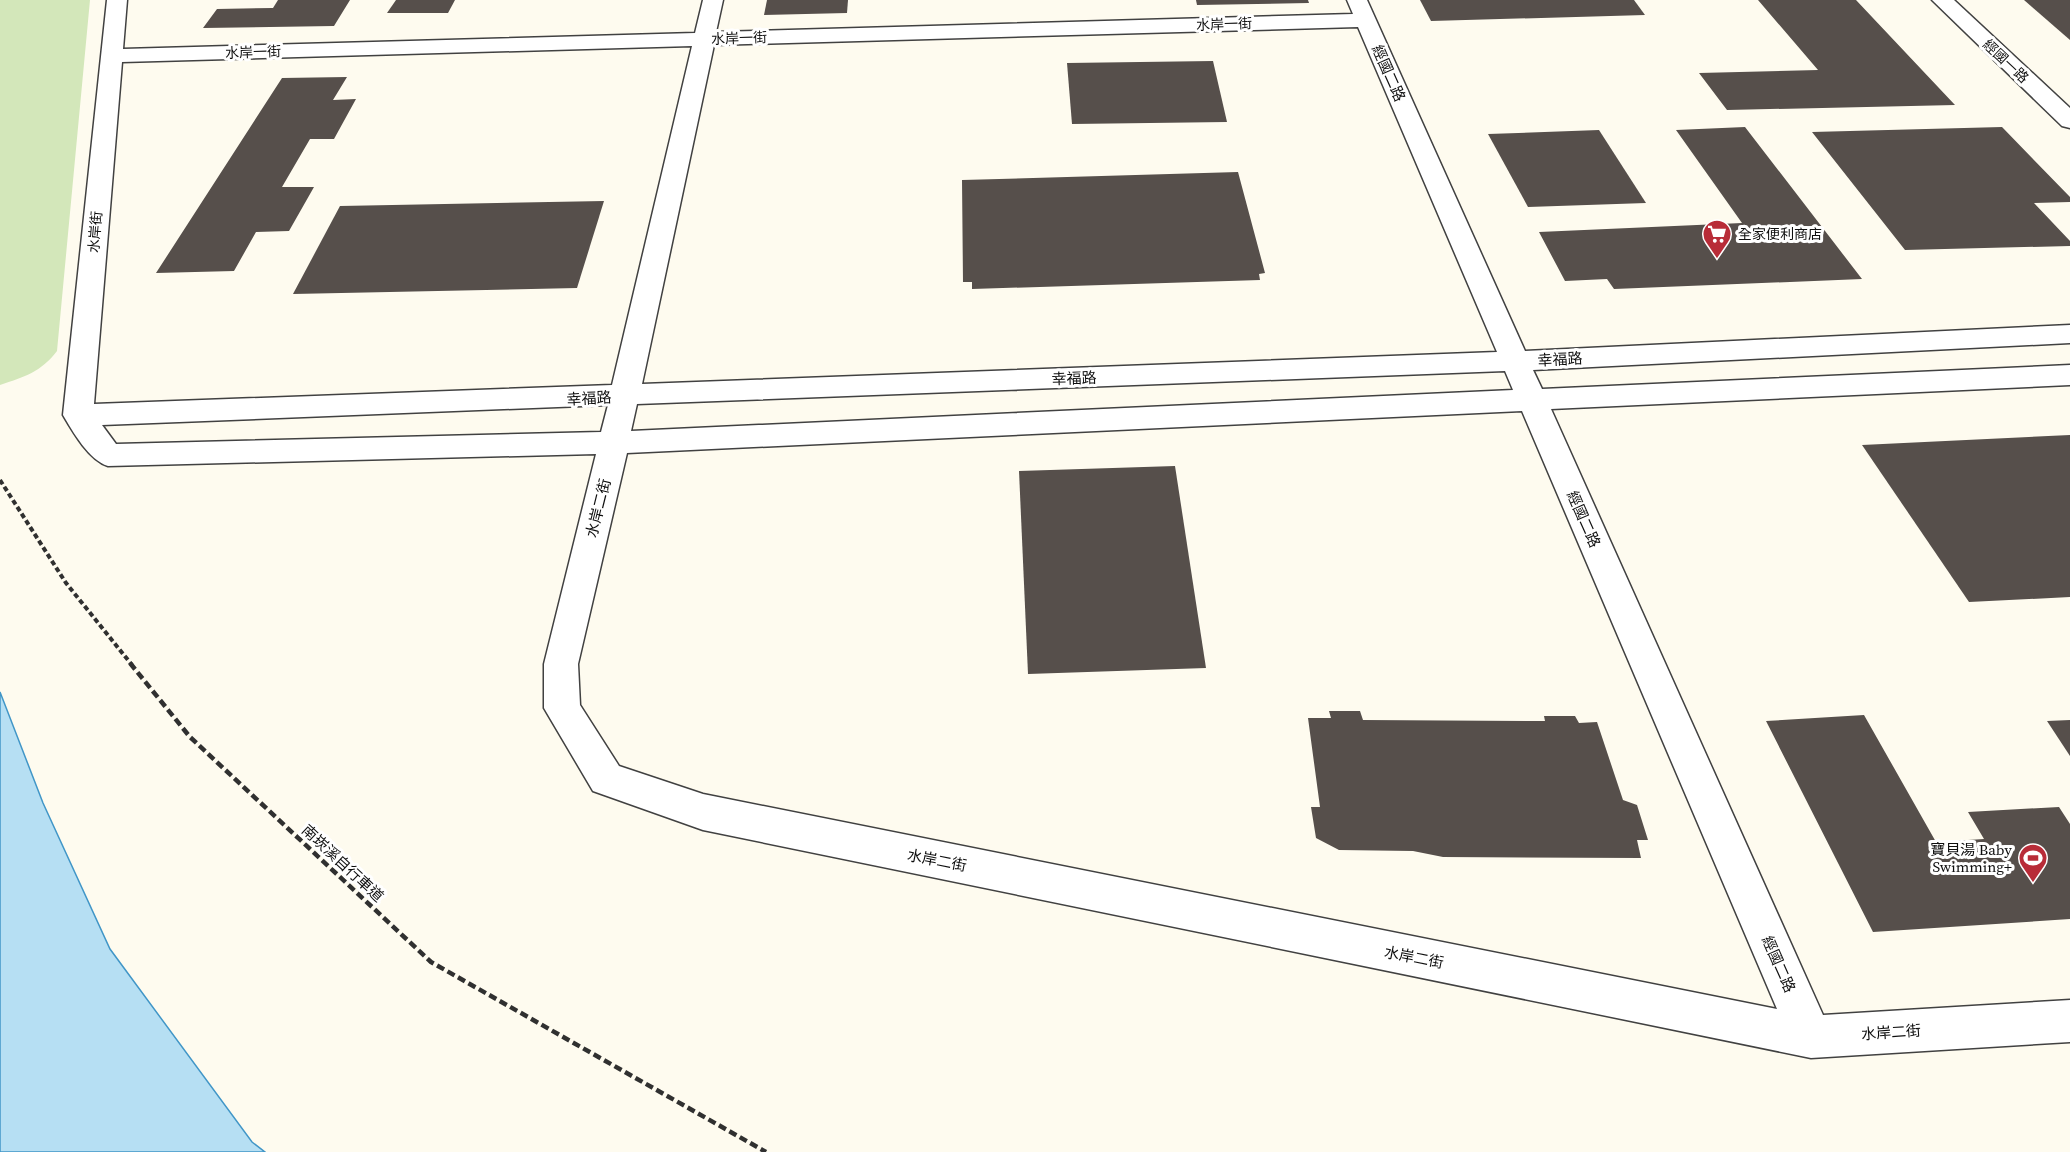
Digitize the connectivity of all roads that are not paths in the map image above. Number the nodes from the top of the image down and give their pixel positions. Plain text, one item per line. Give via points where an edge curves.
1 (117, 0) edge
2 (713, 0) edge
3 (1942, 0) edge
4 (1361, 10) edge
5 (704, 39) junction
6 (112, 56) junction
7 (2070, 121) edge
8 (2070, 334) edge
9 (1515, 361) junction
10 (2070, 375) edge
11 (624, 396) junction
12 (1531, 399) junction
13 (78, 415) junction
14 (614, 442) junction
15 (2070, 1021) edge
16 (1811, 1037) junction

1 - 6 street, 水岸街
2 - 5 street, 水岸二街
3 - 7 street, 經國一路
4 - 5 street, 水岸一街
4 - 9 street, 經國二路
5 - 6 street, 水岸一街
5 - 11 street, 水岸二街
6 - 13 street, 水岸街
8 - 9 street, 幸福路
9 - 11 street, 幸福路
9 - 12 street, 經國二路
10 - 12 street
11 - 13 street, 幸福路
11 - 14 street, 水岸二街
12 - 14 street
12 - 16 street, 經國二路
13 - 14 street via 108,455
14 - 16 street, 水岸二街 via 561,664 561,708 606,779 703,812
15 - 16 street, 水岸二街

